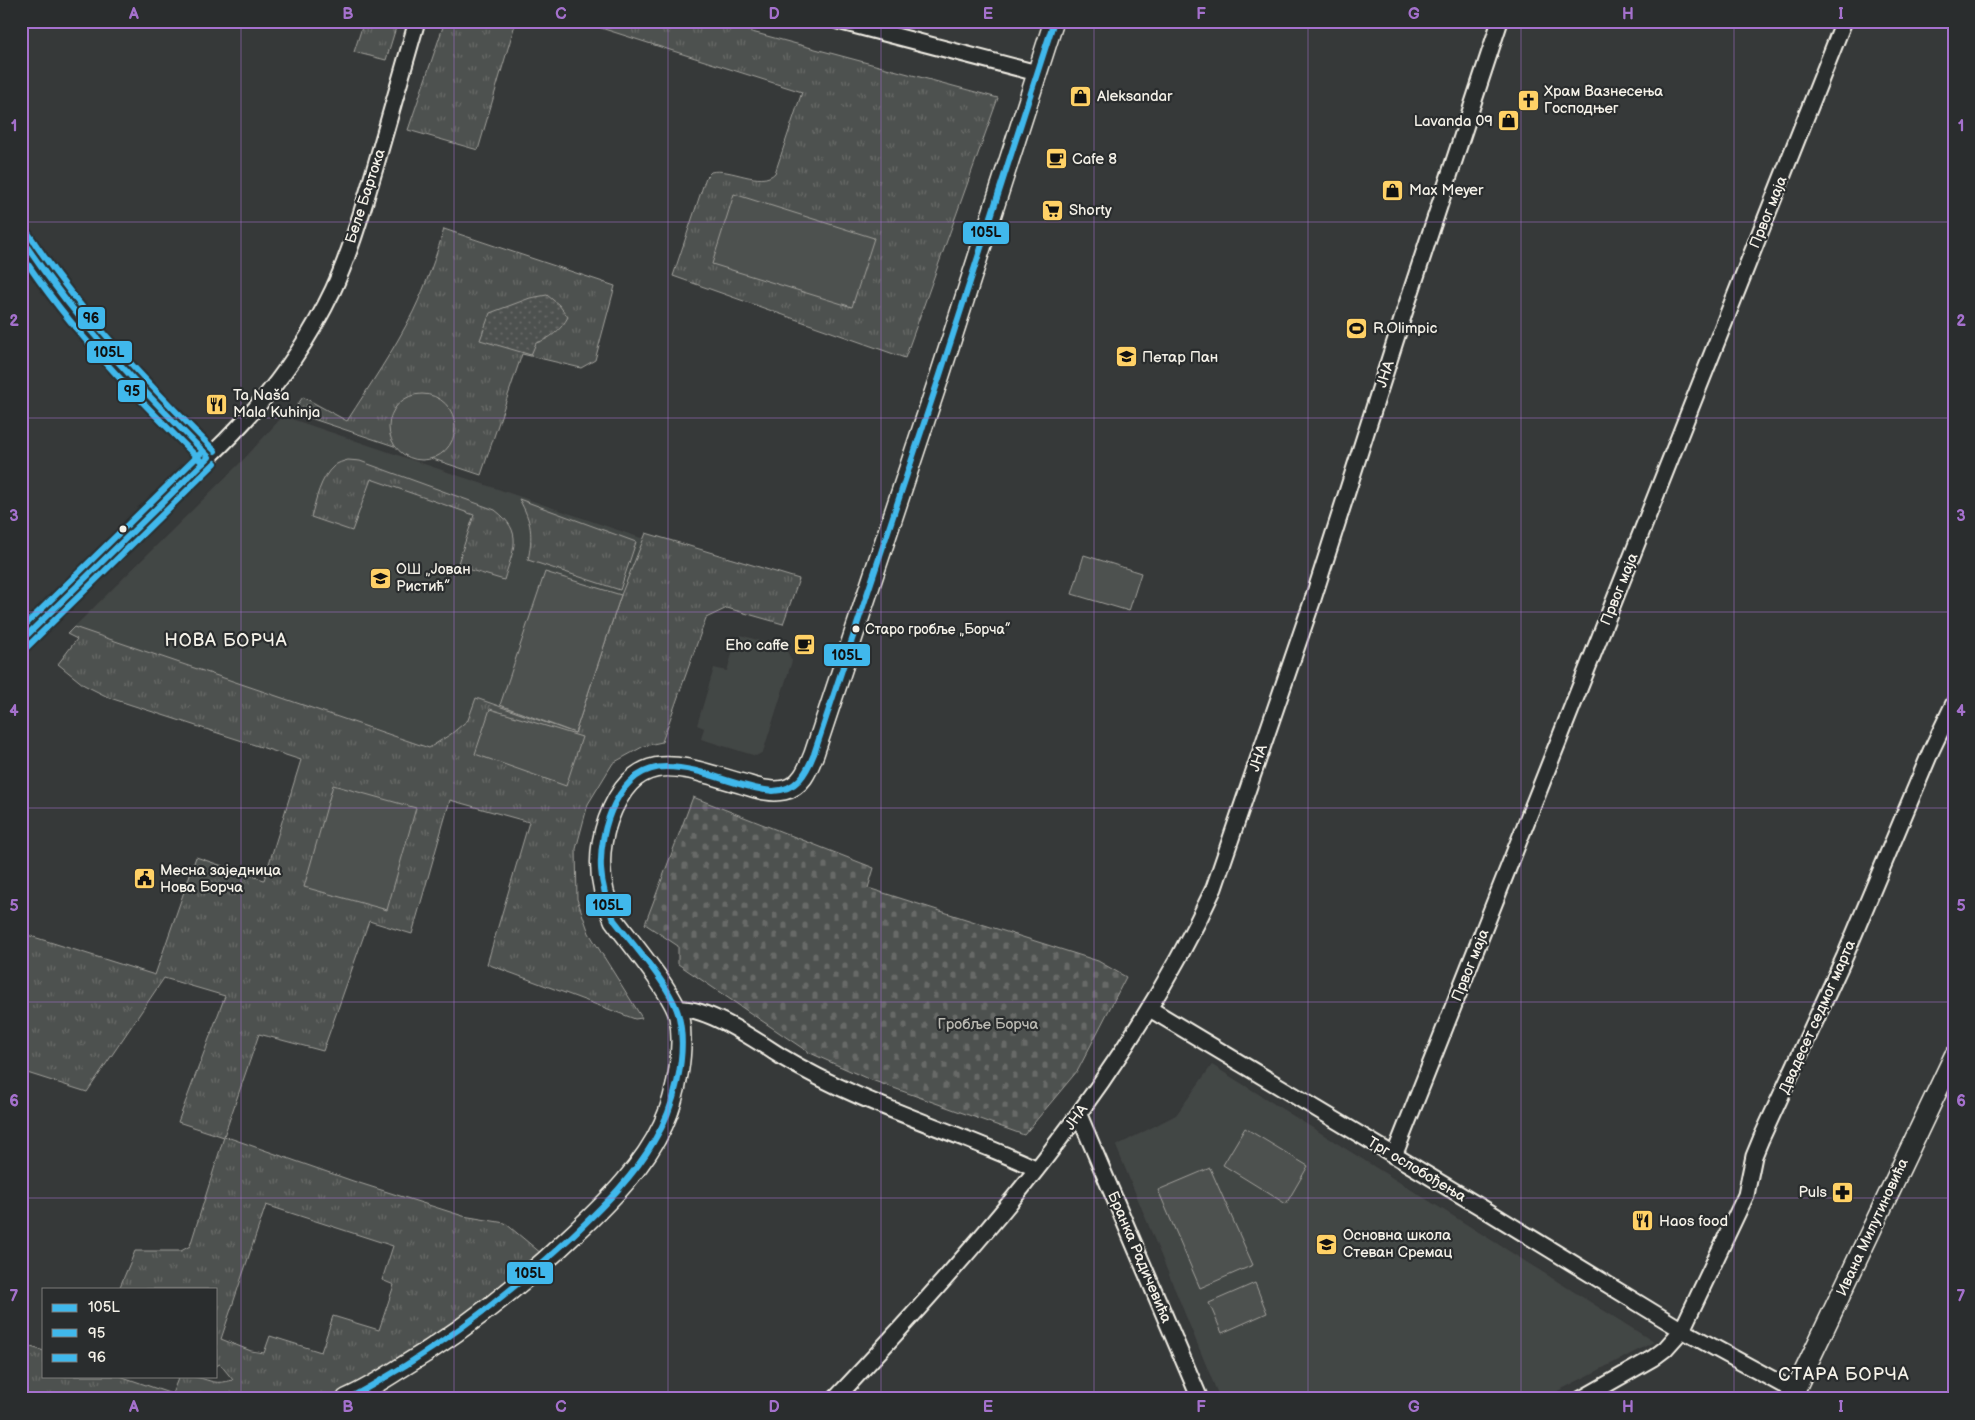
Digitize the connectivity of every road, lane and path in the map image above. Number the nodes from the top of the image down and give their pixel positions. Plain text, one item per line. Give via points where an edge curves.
1 (417, 21) edge
2 (838, 21) edge
3 (1054, 21) edge
4 (1500, 21) edge
5 (1844, 21) edge
6 (1037, 73) junction
7 (21, 238) edge
8 (209, 457) junction
9 (21, 641) edge
10 (1954, 703) edge
11 (676, 1009) junction
12 (1150, 1009) junction
13 (1954, 1056) edge
14 (1079, 1115) junction
15 (1394, 1156) junction
16 (1037, 1169) junction
17 (1682, 1330) junction
18 (1792, 1395) edge
19 (346, 1399) edge
20 (835, 1399) edge
21 (1200, 1399) edge
22 (1581, 1399) edge

1 - 8 street, Беле Бартока via 362,212 333,289 274,387 240,428
2 - 6 street
3 - 6 street
4 - 12 street, ЈНА via 1312,602 1214,888 1188,943
5 - 15 street, Првог маја
6 - 11 street via 934,396 814,754 803,778 786,790 769,791 690,769 654,767 628,784 610,814 600,859 600,877 607,904 614,920
7 - 8 street via 72,312
8 - 9 street, Беле Бартока
10 - 17 street, Двадесет седмог марта via 1845,956 1761,1139 1746,1194
11 - 16 street via 689,1008 707,1014 856,1094
11 - 19 street via 681,1035 675,1092 663,1126 626,1180 548,1259 490,1308 429,1352
12 - 14 street, ЈНА
12 - 15 street, Трг ослобођења
13 - 18 street, Ивана Милутиновића
14 - 16 street, ЈНА
14 - 21 street, Бранка Радичевића
15 - 17 street, Трг ослобођења
16 - 20 street, ЈНА via 932,1296
17 - 18 street, Трг ослобођења
17 - 22 street via 1653,1358

